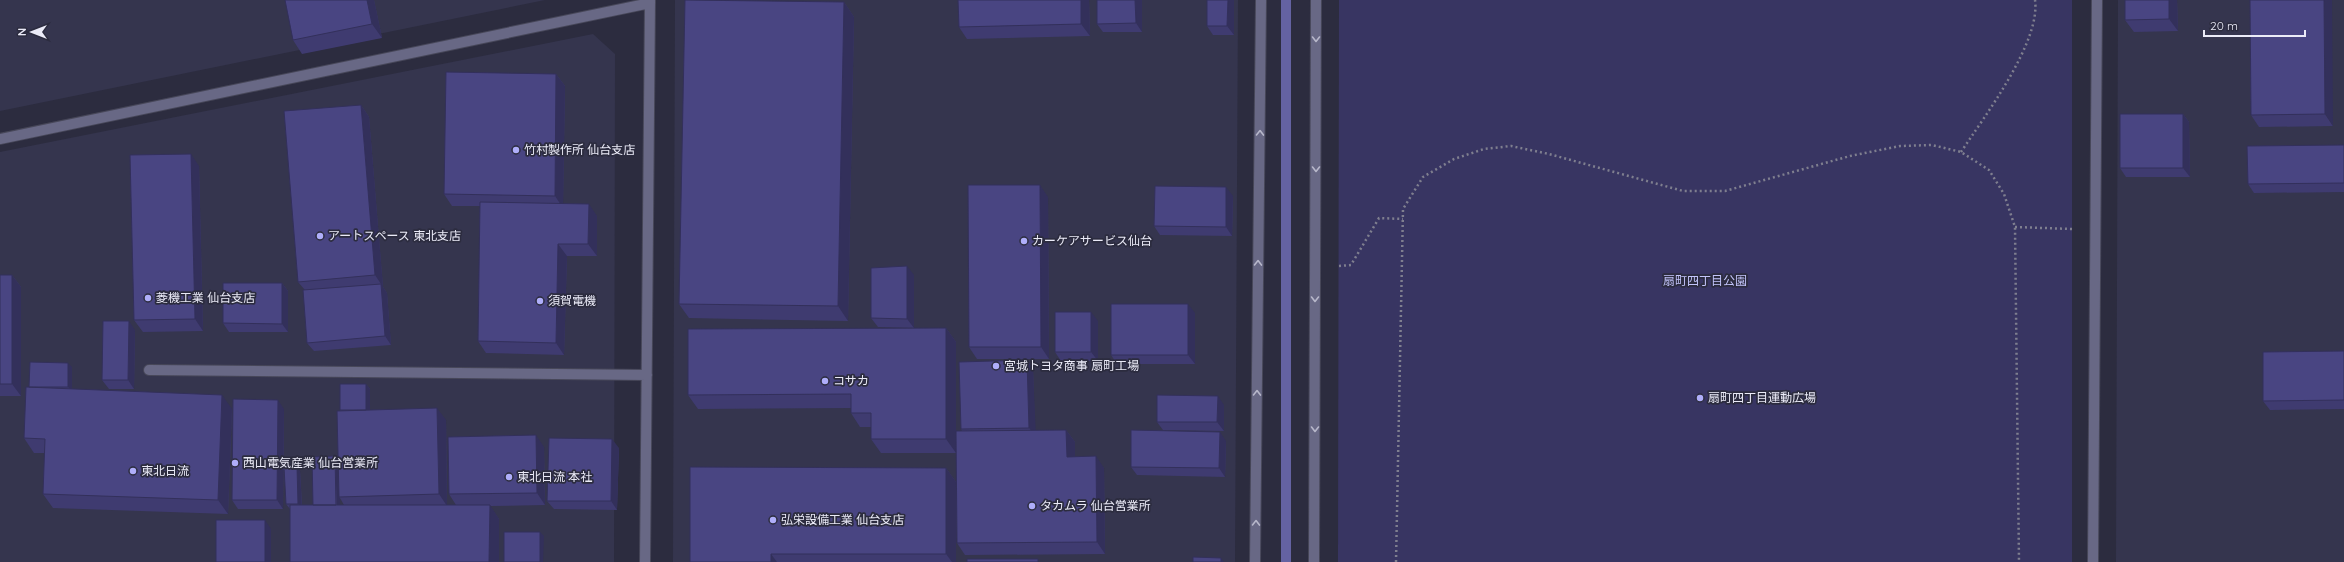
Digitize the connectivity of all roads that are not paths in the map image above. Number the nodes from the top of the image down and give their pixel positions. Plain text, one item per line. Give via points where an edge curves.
1 (1261, 0) edge
2 (1316, 0) edge
3 (2097, 0) edge
4 (650, 1) edge
5 (0, 138) edge
6 (149, 370) dead end
7 (647, 375) junction
8 (645, 562) edge
9 (1255, 562) edge
10 (1314, 562) edge
11 (2093, 562) edge

9 -> 1 street
2 -> 10 street
3 - 11 street
4 - 5 street
4 - 7 street
6 - 7 street
7 - 8 street

